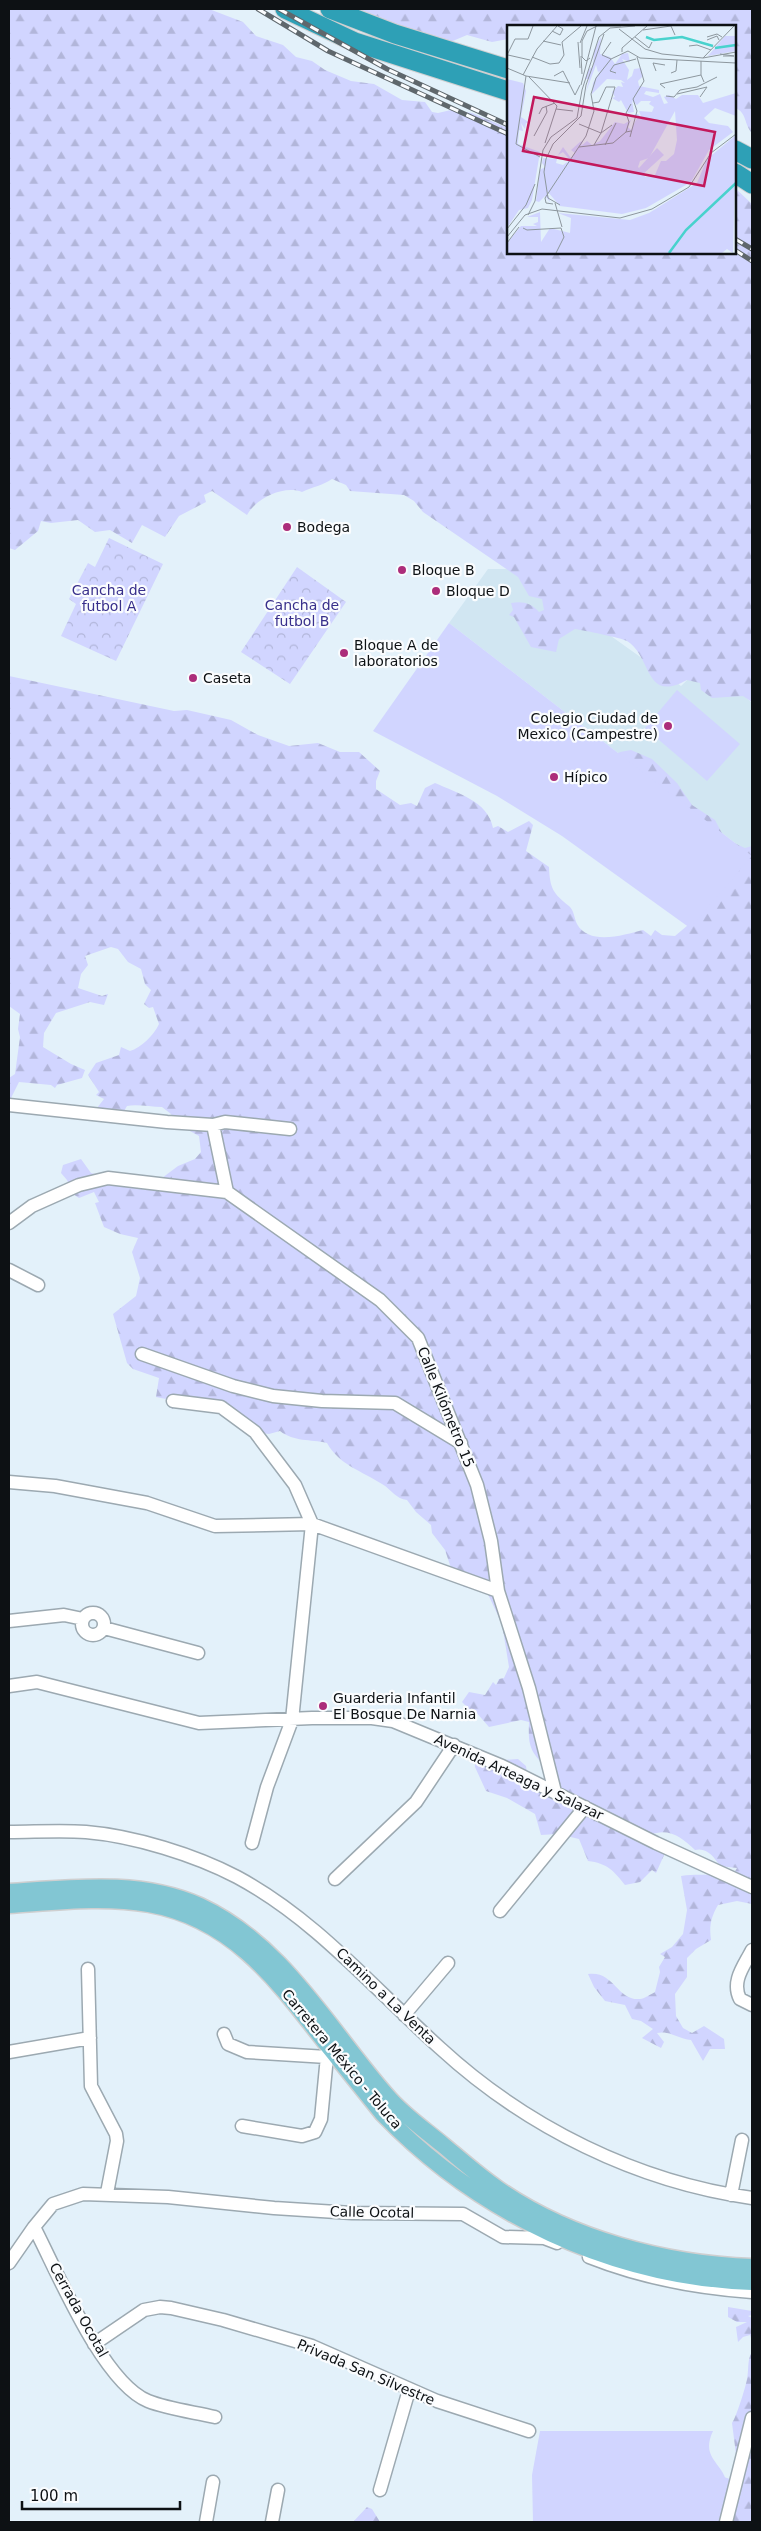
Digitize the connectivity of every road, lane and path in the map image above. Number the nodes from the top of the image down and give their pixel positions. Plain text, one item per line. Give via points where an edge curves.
1 (285, 9) edge
2 (330, 9) edge
3 (507, 69) edge
4 (507, 91) edge
5 (736, 151) edge
6 (752, 159) edge
7 (736, 174) edge
8 (752, 184) edge
9 (9, 1105) edge
10 (213, 1125) junction
11 (290, 1129) dead end
12 (227, 1192) junction
13 (9, 1223) edge
14 (9, 1270) edge
15 (38, 1285) dead end
16 (142, 1354) dead end
17 (173, 1401) dead end
18 (461, 1443) junction
19 (9, 1482) edge
20 (312, 1524) junction
21 (498, 1591) junction
22 (9, 1621) edge
23 (198, 1653) dead end
24 (9, 1686) edge
25 (292, 1720) junction
26 (454, 1745) junction
27 (555, 1792) junction
28 (585, 1807) junction
29 (9, 1832) edge
30 (252, 1843) dead end
31 (335, 1879) dead end
32 (752, 1887) edge
33 (9, 1892) edge
34 (9, 1905) edge
35 (500, 1911) dead end
36 (752, 1950) edge
37 (448, 1962) dead end
38 (88, 1969) dead end
39 (752, 2005) edge
40 (404, 2015) junction
41 (224, 2034) dead end
42 (90, 2038) junction
43 (328, 2051) junction
44 (9, 2052) edge
45 (242, 2126) dead end
46 (742, 2140) dead end
47 (107, 2193) junction
48 (731, 2195) junction
49 (752, 2198) edge
50 (34, 2226) junction
51 (9, 2263) edge
52 (752, 2267) edge
53 (752, 2282) edge
54 (752, 2292) edge
55 (94, 2344) junction
56 (409, 2390) junction
57 (215, 2417) dead end
58 (752, 2418) edge
59 (529, 2431) dead end
60 (213, 2482) dead end
61 (278, 2490) dead end
62 (380, 2490) dead end
63 (206, 2522) edge
64 (272, 2522) edge
65 (726, 2522) edge

1 - 4 highway via 355,42
2 - 3 highway via 395,34
5 - 6 highway
7 - 8 highway
9 - 10 street
10 - 11 street via 225,1122
10 - 12 street
12 - 13 street via 108,1178 79,1185 32,1206
12 - 18 street, Calle Kilómetro 15 via 380,1300 418,1338
14 - 15 street
16 - 18 street via 233,1386 273,1396 322,1401 395,1402
17 - 20 street via 221,1407 255,1432 295,1485
18 - 21 street, Calle Kilómetro 15 via 477,1485 491,1541
19 - 20 street via 55,1486 147,1503 214,1526
20 - 21 street
20 - 25 street
21 - 27 street, Calle Kilómetro 15 via 529,1688
22 - 23 street via 64,1615 83,1619 82,1625 89,1634 94,1635 104,1628
24 - 25 street, Avenida Arteaga y Salazar via 37,1682 199,1723
25 - 26 street, Avenida Arteaga y Salazar via 372,1718 393,1721
25 - 30 street
26 - 27 street, Avenida Arteaga y Salazar
26 - 31 street via 416,1802
27 - 28 street, Avenida Arteaga y Salazar
28 - 32 street, Avenida Arteaga y Salazar
28 - 35 street
29 - 40 street, Camino a La Venta via 86,1832 132,1839 172,1850 236,1876 322,1936
33 - 52 main road, Carretera México - Toluca via 123,1888 177,1898 222,1917 256,1942 290,1974 398,2108 499,2190 575,2229 636,2251 701,2264
34 - 43 main road, Carretera México - Toluca via 106,1900 148,1904 210,1926 246,1949 284,1989
36 - 39 street via 735,1990 740,1999
37 - 40 street
38 - 42 street
40 - 48 street, Camino a La Venta via 472,2076 583,2146 624,2166 702,2190
41 - 43 street via 228,2044 247,2052
42 - 44 street
42 - 47 street via 91,2086 117,2141
43 - 45 street via 321,2119 313,2134 302,2136
43 - 53 main road, Carretera México - Toluca via 400,2131 441,2168 496,2205 549,2232 621,2259 699,2279
46 - 48 street
47 - 50 street, Calle Ocotal via 63,2199 53,2204
47 - 54 street, Calle Ocotal via 352,2213 463,2214 503,2237 544,2238 619,2269 670,2282
48 - 49 street, Camino a La Venta
50 - 51 street, Calle Ocotal
50 - 55 street, Cerrada Ocotal
55 - 56 street, Privada San Silvestre via 144,2310 160,2307 223,2320 312,2346
55 - 57 street, Cerrada Ocotal via 123,2382 139,2396
56 - 59 street, Privada San Silvestre
56 - 62 street
58 - 65 street
60 - 63 street
61 - 64 street

